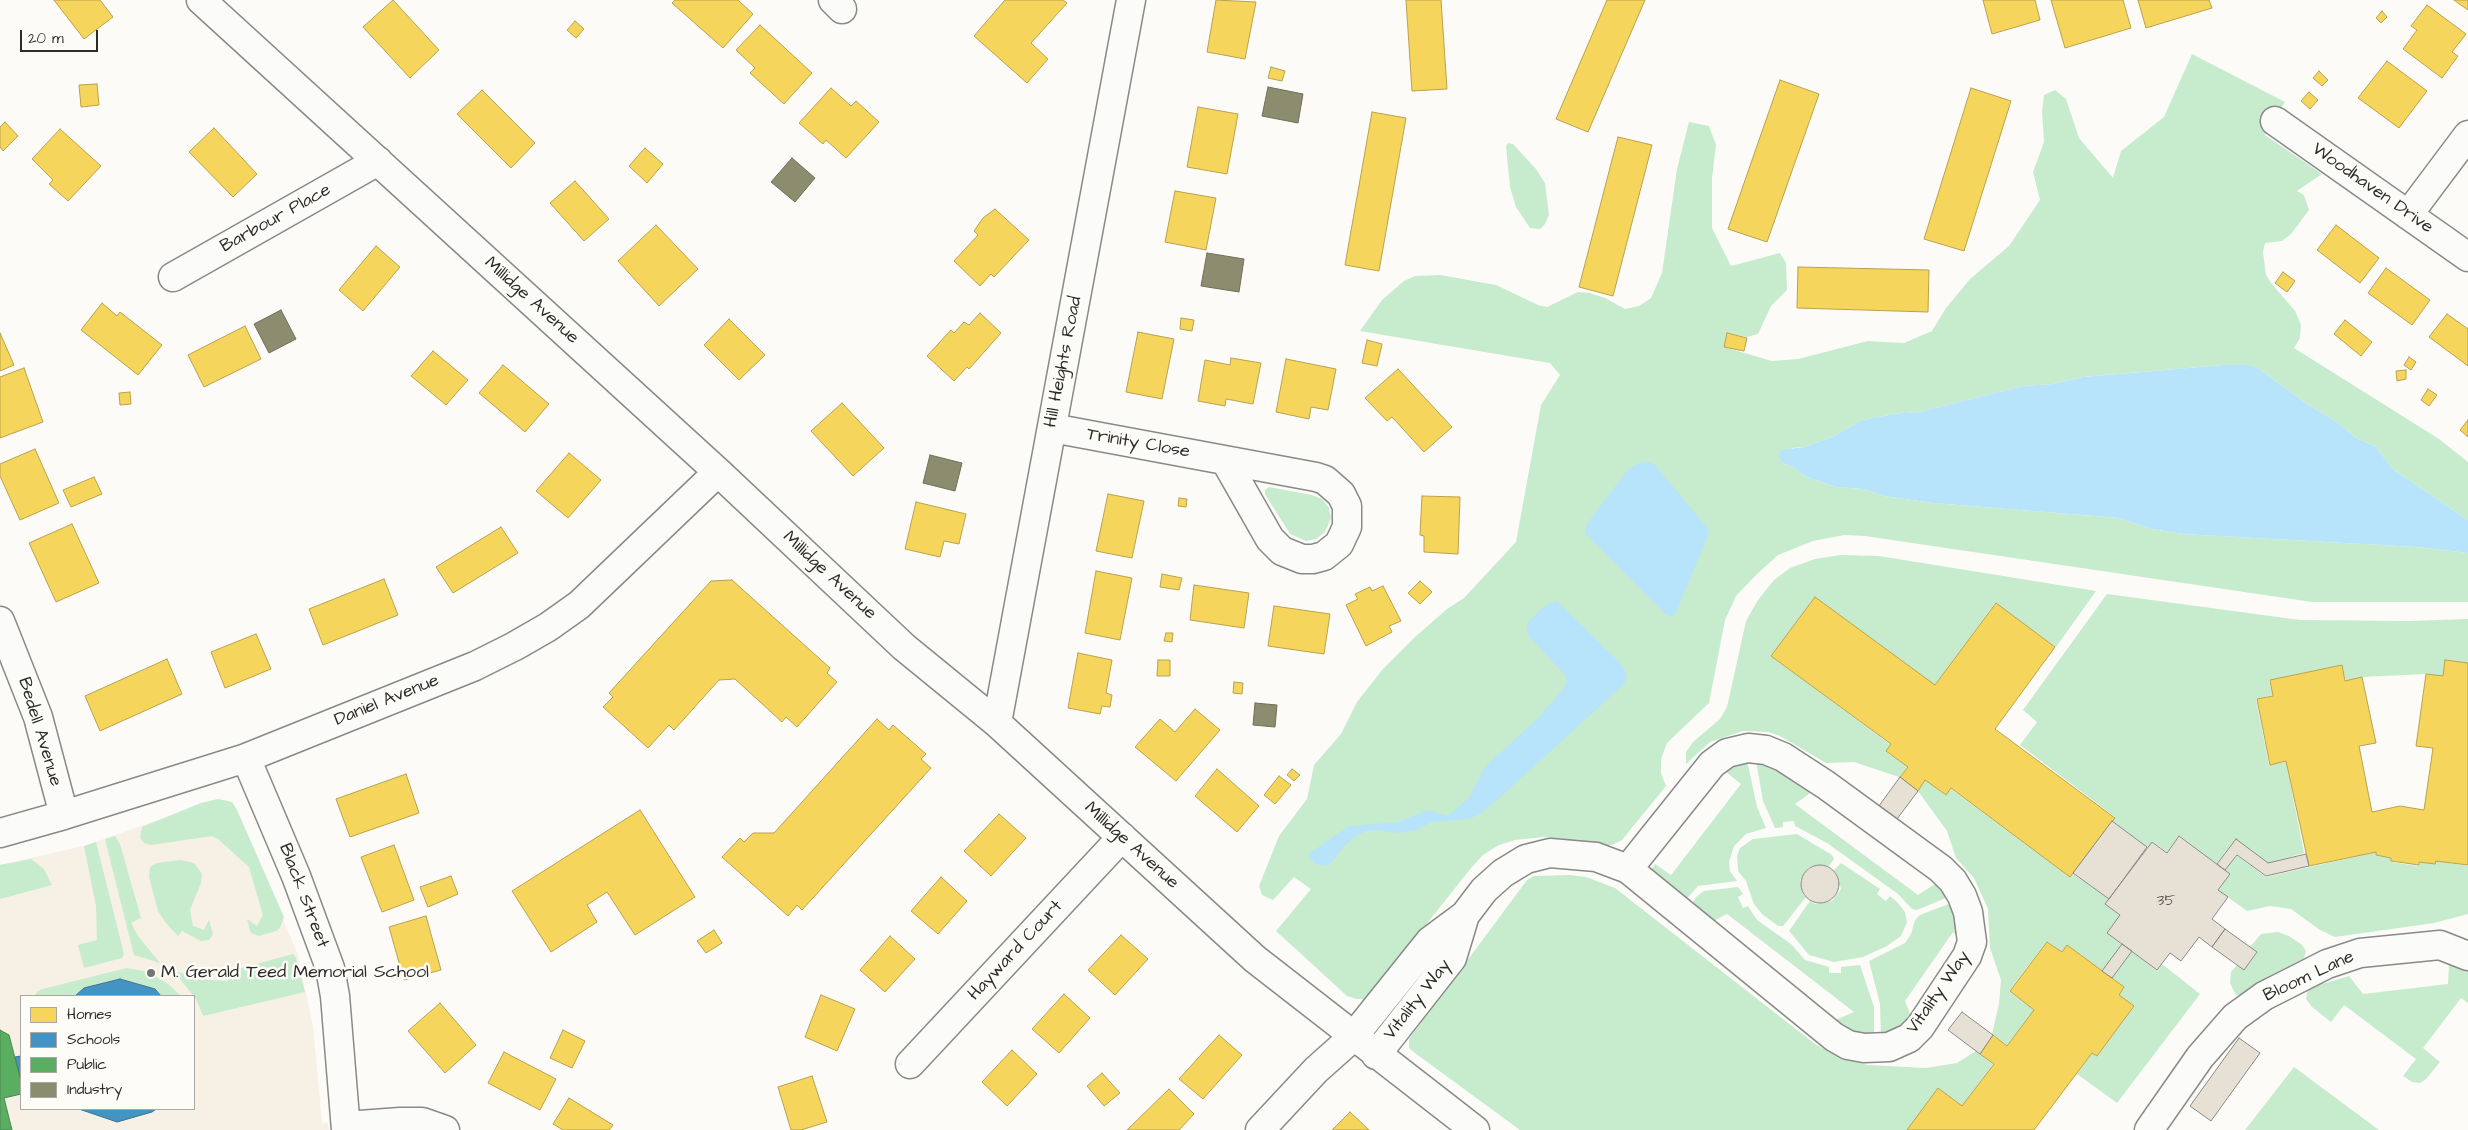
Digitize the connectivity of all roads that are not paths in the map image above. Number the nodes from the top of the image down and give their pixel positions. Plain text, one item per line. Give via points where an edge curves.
1 (201, 0) edge
2 (1131, 0) edge
3 (2275, 121) dead end
4 (2468, 135) edge
5 (378, 161) junction
6 (2408, 215) junction
7 (2468, 257) edge
8 (174, 277) dead end
9 (1052, 428) junction
10 (1225, 460) junction
11 (718, 472) junction
12 (0, 621) edge
13 (997, 723) junction
14 (246, 758) junction
15 (64, 816) junction
16 (0, 833) edge
17 (1122, 837) junction
18 (1628, 869) junction
19 (1465, 914) junction
20 (2468, 956) edge
21 (1354, 1037) junction
22 (1376, 1054) junction
23 (910, 1064) dead end
24 (346, 1128) edge
25 (446, 1130) edge
26 (1260, 1130) edge
27 (1475, 1130) edge
28 (2149, 1130) edge

1 - 5 street, Millidge Avenue
2 - 9 street, Hill Heights Road
3 - 6 street, Woodhaven Drive
4 - 6 street
5 - 8 street, Barbour Place
5 - 11 street, Millidge Avenue
6 - 7 street, Woodhaven Drive
9 - 10 street, Trinity Close
9 - 13 street, Hill Heights Road
10 - 10 street, Trinity Close via 1270,539 1282,551 1291,556 1313,559 1324,556 1339,544 1349,517 1347,506 1334,486 1316,477
11 - 13 street, Millidge Avenue via 904,647
11 - 14 street, Daniel Avenue via 579,604 548,627 475,666
12 - 15 street, Bedell Avenue via 38,717
13 - 17 street, Millidge Avenue
14 - 15 street, Daniel Avenue
14 - 24 street, Black Street via 296,876 330,968
15 - 16 street, Daniel Avenue
17 - 21 street, Millidge Avenue via 1255,959
17 - 23 street, Hayward Court
18 - 18 street, Vitality Way via 1848,1045 1889,1047 1909,1038 1920,1027 1970,950 1972,934 1968,912 1953,881 1941,869 1826,785 1783,757 1766,750 1748,748 1727,752 1712,764
18 - 19 street, Vitality Way via 1596,858 1550,853 1526,859 1484,890
19 - 21 street, Vitality Way via 1430,941
19 - 22 street, Vitality Way via 1452,958
20 - 28 street, Bloom Lane via 2440,945 2360,953 2328,964 2264,996 2235,1017
21 - 22 street, Millidge Avenue
21 - 26 street, Vitality Way via 1316,1070
22 - 27 street, Millidge Avenue
24 - 25 street via 422,1122

